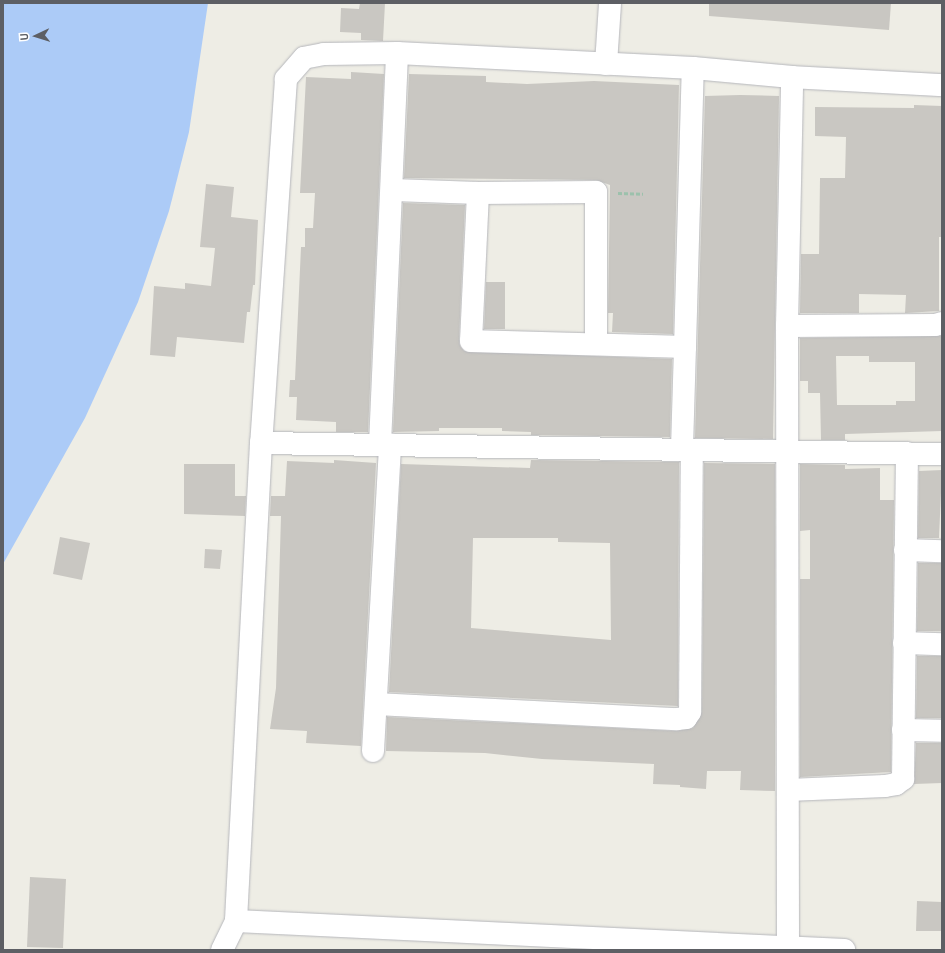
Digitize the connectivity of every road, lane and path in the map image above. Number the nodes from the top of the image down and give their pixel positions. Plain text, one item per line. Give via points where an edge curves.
1 (610, 3) edge
2 (397, 52) junction
3 (606, 64) junction
4 (693, 68) junction
5 (792, 77) junction
6 (942, 86) edge
7 (393, 190) junction
8 (478, 193) junction
9 (942, 323) edge
10 (787, 326) junction
11 (596, 344) junction
12 (685, 347) junction
13 (261, 443) junction
14 (385, 444) junction
15 (687, 450) junction
16 (788, 450) junction
17 (907, 453) junction
18 (942, 454) edge
19 (905, 550) junction
20 (942, 551) edge
21 (904, 644) junction
22 (942, 644) edge
23 (376, 704) junction
24 (903, 730) junction
25 (942, 731) edge
26 (373, 751) dead end
27 (788, 790) junction
28 (236, 921) junction
29 (788, 946) junction
30 (222, 950) edge
31 (844, 950) edge

1 - 3 street
2 - 3 street
2 - 7 street
2 - 13 street via 324,54 304,58 286,80
3 - 4 street
4 - 5 street
4 - 12 street
5 - 6 street
5 - 10 street
7 - 8 street
7 - 14 street
8 - 11 street via 596,192
8 - 11 street via 470,341
9 - 10 street
10 - 16 street
11 - 12 street
12 - 15 street
13 - 14 street
13 - 28 street
14 - 15 street
14 - 23 street
15 - 16 street
15 - 23 street via 690,712 686,718
16 - 17 street
16 - 27 street
17 - 18 street
17 - 19 street
19 - 20 street
19 - 21 street
21 - 22 street
21 - 24 street
23 - 26 street
24 - 25 street
24 - 27 street via 903,779 896,784
27 - 29 street
28 - 29 street
28 - 30 street
29 - 31 street

